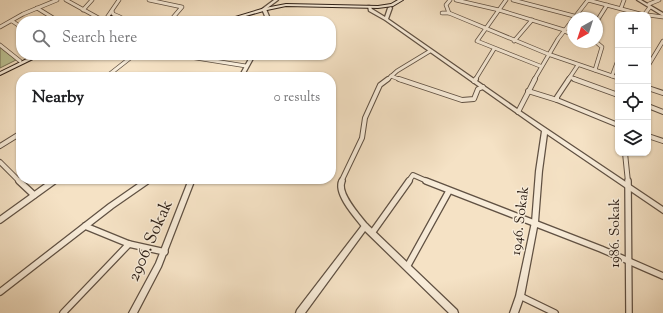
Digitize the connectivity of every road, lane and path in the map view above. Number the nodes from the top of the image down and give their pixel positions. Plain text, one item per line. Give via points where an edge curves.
1 (57, 0) edge
2 (66, 0) edge
3 (92, 0) edge
4 (119, 0) edge
5 (149, 0) edge
6 (276, 0) edge
7 (401, 0) edge
8 (407, 0) edge
9 (450, 0) edge
10 (456, 0) edge
11 (506, 0) edge
12 (513, 0) edge
13 (588, 0) edge
14 (624, 0) edge
15 (639, 0) edge
16 (643, 0) edge
17 (660, 0) edge
18 (607, 5) junction
19 (649, 5) junction
20 (37, 8) junction
21 (390, 8) junction
22 (621, 8) junction
23 (368, 9) junction
24 (83, 10) junction
25 (499, 10) junction
26 (264, 11) junction
27 (578, 12) edge
28 (603, 12) edge
29 (634, 12) edge
30 (646, 12) edge
31 (442, 13) dead end
32 (449, 13) junction
33 (567, 14) edge
34 (663, 14) edge
35 (651, 15) edge
36 (22, 16) edge
37 (50, 16) edge
38 (96, 16) edge
39 (113, 16) edge
40 (174, 16) edge
41 (244, 16) edge
42 (250, 16) edge
43 (266, 16) edge
44 (16, 19) edge
45 (386, 19) junction
46 (532, 20) junction
47 (12, 21) junction
48 (16, 24) edge
49 (567, 26) edge
50 (0, 27) edge
51 (487, 28) junction
52 (564, 31) junction
53 (567, 32) edge
54 (514, 41) junction
55 (663, 41) edge
56 (0, 45) edge
57 (602, 48) edge
58 (494, 49) junction
59 (430, 50) junction
60 (548, 54) junction
61 (16, 58) edge
62 (29, 60) edge
63 (128, 60) edge
64 (205, 60) edge
65 (250, 60) edge
66 (20, 61) edge
67 (651, 61) edge
68 (578, 65) junction
69 (246, 66) junction
70 (540, 66) junction
71 (615, 68) edge
72 (0, 70) edge
73 (594, 70) junction
74 (112, 72) edge
75 (243, 72) edge
76 (0, 74) edge
77 (391, 76) junction
78 (612, 76) junction
79 (570, 77) junction
80 (615, 77) edge
81 (474, 81) junction
82 (483, 87) junction
83 (651, 89) edge
84 (528, 91) junction
85 (663, 92) edge
86 (615, 94) edge
87 (558, 100) junction
88 (651, 107) edge
89 (518, 112) junction
90 (663, 112) edge
91 (615, 124) edge
92 (545, 130) junction
93 (16, 136) edge
94 (651, 137) edge
95 (663, 142) edge
96 (0, 146) edge
97 (625, 156) edge
98 (0, 162) edge
99 (16, 178) edge
100 (22, 184) edge
101 (50, 184) edge
102 (142, 184) edge
103 (190, 184) edge
104 (628, 186) junction
105 (449, 191) junction
106 (34, 196) junction
107 (663, 210) edge
108 (0, 220) edge
109 (535, 222) junction
110 (84, 226) junction
111 (365, 226) junction
112 (372, 233) junction
113 (129, 244) junction
114 (165, 252) junction
115 (628, 259) junction
116 (407, 267) junction
117 (663, 276) edge
118 (0, 292) edge
119 (520, 296) junction
120 (63, 313) edge
121 (133, 313) edge
122 (300, 313) edge
123 (454, 313) edge
124 (514, 313) edge
125 (555, 313) edge
126 (629, 313) edge

1 - 20 street
2 - 24 street
3 - 24 street
4 - 39 street
5 - 40 street via 182,7
6 - 26 street
7 - 23 main road via 387,6
8 - 21 main road
9 - 32 street via 446,5
10 - 25 street
11 - 25 street
12 - 33 street
13 - 18 street
13 - 27 street
14 - 22 street
15 - 19 street
16 - 19 street
17 - 19 street
18 - 22 street
18 - 28 street
19 - 30 street
19 - 34 street
20 - 36 street
20 - 37 street
21 - 23 main road
21 - 45 street
22 - 29 street
23 - 26 main road via 302,6
23 - 45 street
24 - 38 street
25 - 46 street
25 - 51 street
26 - 41 main road
26 - 42 main road
26 - 43 street
31 - 32 street
32 - 51 street
34 - 35 street
44 - 47 street
45 - 59 street
46 - 52 street
46 - 54 street
47 - 48 street
47 - 50 street
49 - 52 street
51 - 54 street
51 - 58 street via 476,40
52 - 53 street
52 - 60 street
54 - 60 street
55 - 67 street
56 - 61 street
57 - 73 street
58 - 70 street
58 - 81 street
59 - 77 street
59 - 81 street
60 - 68 street
60 - 70 street
62 - 76 main road
63 - 74 street
64 - 69 street
65 - 69 street
66 - 72 main road
68 - 73 street
68 - 79 street
69 - 75 street
70 - 84 street
71 - 78 street
73 - 78 street
77 - 82 street via 462,100 474,99 478,89
77 - 111 street via 380,86 371,102 362,138 339,186 341,193
78 - 80 street
79 - 86 street
79 - 87 street via 557,97
81 - 82 street
82 - 89 street
83 - 85 street
84 - 87 street
84 - 89 street
87 - 91 street
88 - 90 street
89 - 92 street
92 - 104 street
92 - 109 street, 1946. Sokak
93 - 96 street
94 - 95 street
97 - 104 street, 1986. Sokak
98 - 99 street
100 - 106 street
101 - 106 street
102 - 110 street
103 - 114 street, 2906. Sokak
104 - 107 street
104 - 115 street, 1986. Sokak
105 - 109 street
105 - 112 street via 413,175
105 - 116 street
106 - 108 street
109 - 115 street
109 - 119 street, 1946. Sokak
110 - 113 street
110 - 118 street
111 - 112 street
111 - 122 street
112 - 116 street
113 - 114 street
113 - 120 street
114 - 121 street, 2906. Sokak
115 - 117 street
115 - 126 street, 1986. Sokak
116 - 123 street
119 - 124 street, 1946. Sokak
119 - 125 street

